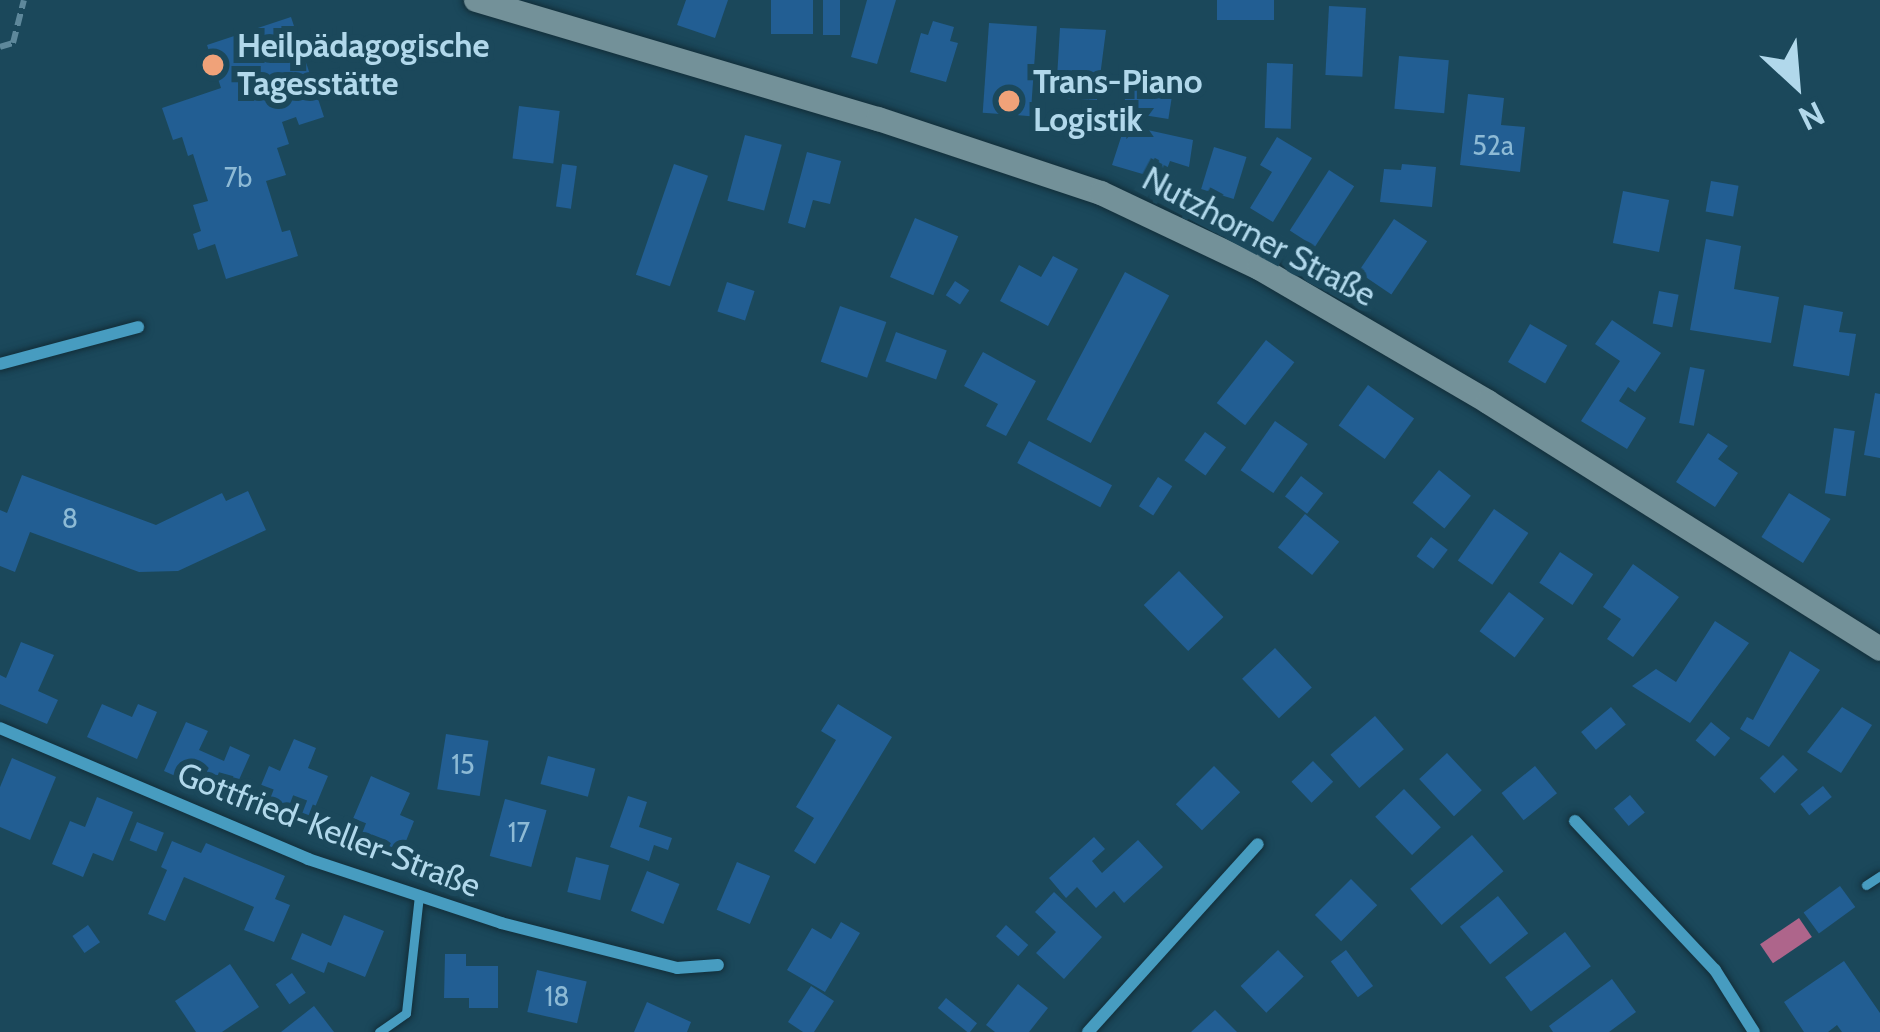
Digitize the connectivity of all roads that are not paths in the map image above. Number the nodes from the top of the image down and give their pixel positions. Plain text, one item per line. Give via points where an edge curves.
1 (476, 0) edge
2 (138, 327) dead end
3 (0, 364) edge
4 (1880, 649) edge
5 (0, 728) edge
6 (1574, 821) dead end
7 (1258, 844) dead end
8 (1880, 876) edge
9 (1866, 885) dead end
10 (419, 896) junction
11 (718, 965) dead end
12 (379, 1032) edge
13 (1088, 1032) edge
14 (1754, 1032) edge

1 - 4 main road, Nutzhorner Straße via 1101,193 1259,268 1488,402
2 - 3 street
5 - 10 street, Gottfried-Keller-Straße via 308,859
6 - 14 street via 1715,970
7 - 13 street
8 - 9 lane
10 - 11 street, Gottfried-Keller-Straße via 677,968
10 - 12 lane via 406,1013

